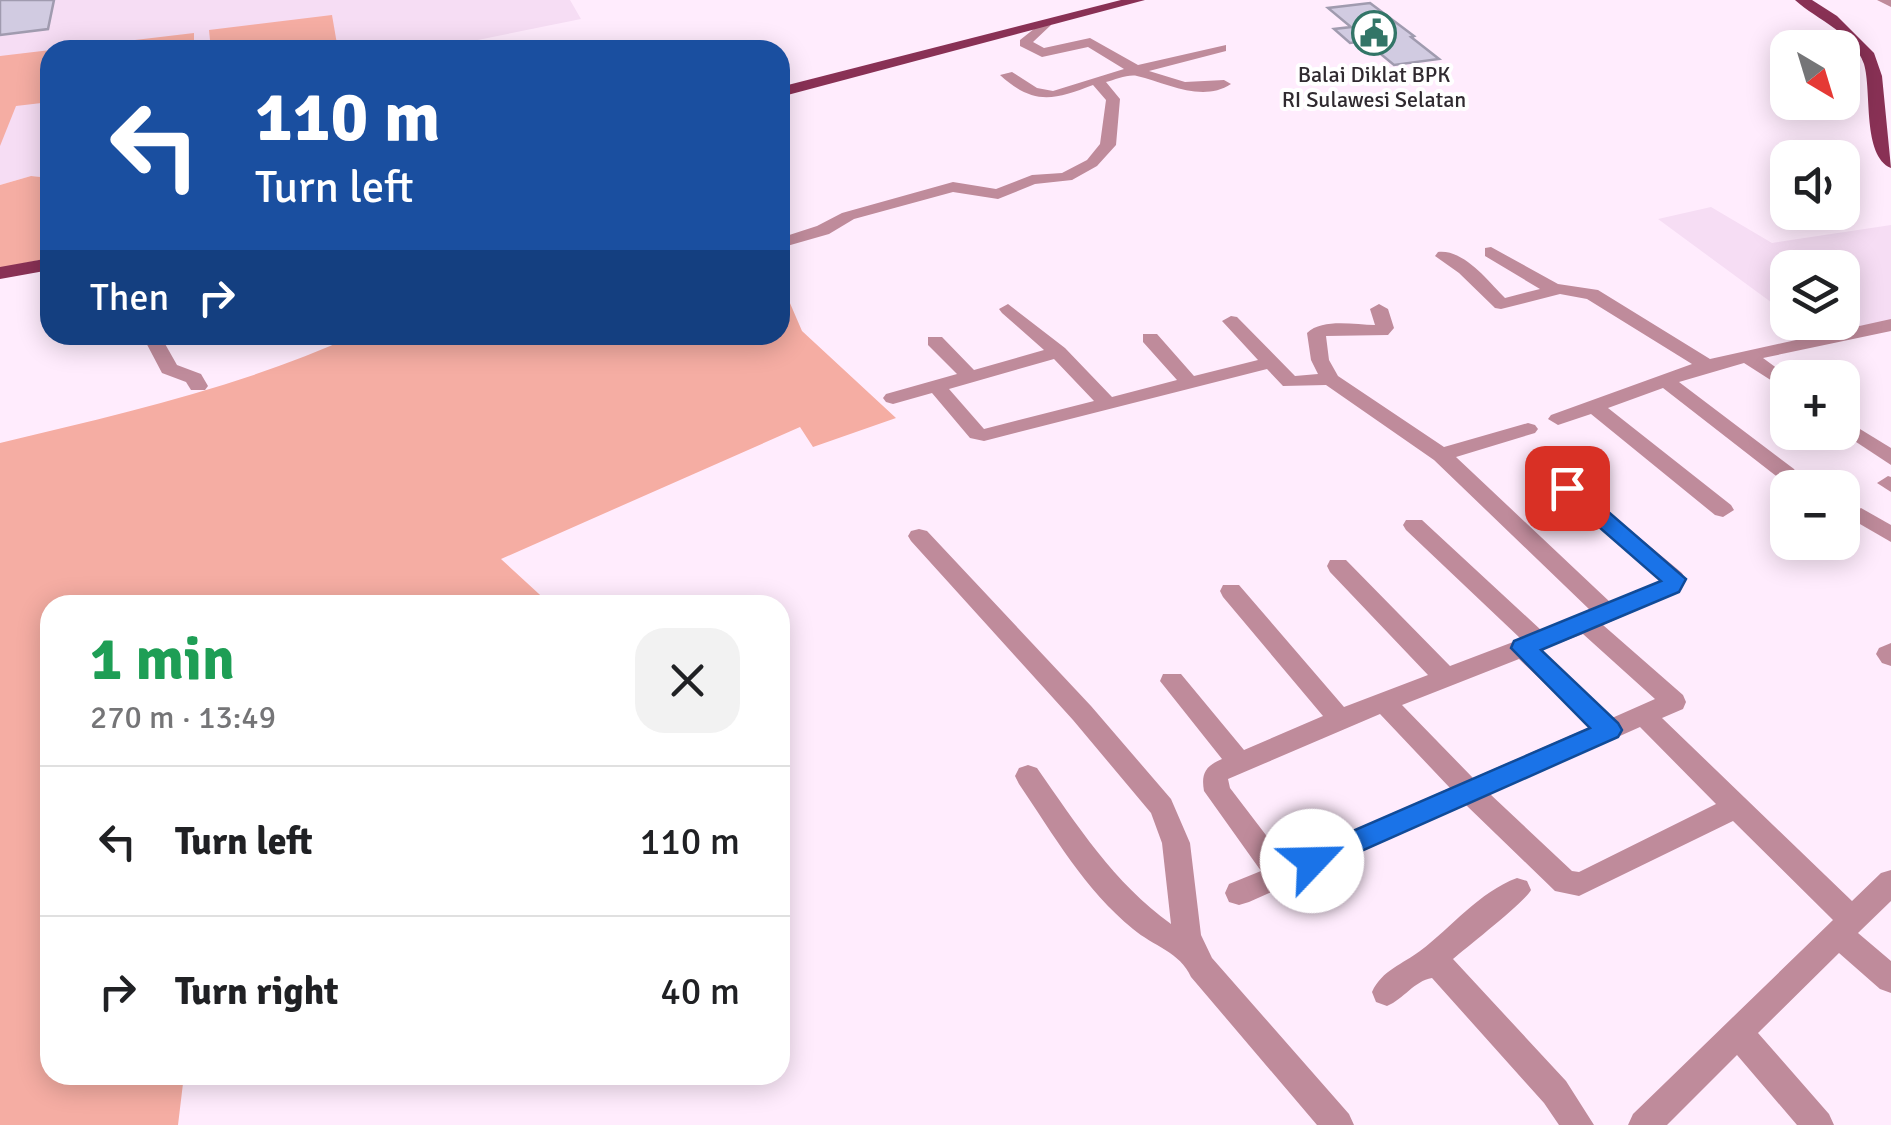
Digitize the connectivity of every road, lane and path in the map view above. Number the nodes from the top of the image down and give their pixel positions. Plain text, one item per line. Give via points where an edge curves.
1 (1138, 0) edge
2 (1802, 0) edge
3 (1883, 0) edge
4 (1891, 3) edge
5 (1044, 25) junction
6 (1221, 48) dead end
7 (1133, 70) junction
8 (1007, 75) dead end
9 (1096, 80) junction
10 (1224, 84) dead end
11 (790, 89) edge
12 (1891, 163) edge
13 (790, 240) edge
14 (1491, 252) dead end
15 (1444, 256) dead end
16 (40, 266) edge
17 (0, 273) edge
18 (1555, 290) junction
19 (1008, 309) dead end
20 (1380, 309) dead end
21 (1231, 321) dead end
22 (1891, 325) edge
23 (1150, 338) dead end
24 (935, 341) dead end
25 (156, 345) edge
26 (1058, 352) junction
27 (1746, 356) junction
28 (1269, 363) junction
29 (1707, 365) junction
30 (1770, 373) edge
31 (970, 377) junction
32 (1330, 379) junction
33 (1666, 381) junction
34 (1188, 382) junction
35 (198, 386) dead end
36 (936, 386) junction
37 (894, 398) dead end
38 (1106, 402) junction
39 (1593, 406) junction
40 (1558, 419) dead end
41 (1528, 430) dead end
42 (1860, 436) edge
43 (1441, 454) junction
44 (1891, 458) edge
45 (1782, 470) edge
46 (1567, 488) dead end
47 (1723, 510) dead end
48 (1861, 515) dead end
49 (1414, 524) dead end
50 (1891, 535) edge
51 (919, 536) dead end
52 (1338, 566) dead end
53 (1231, 591) dead end
54 (1596, 618) junction
55 (1531, 644) junction
56 (1445, 677) junction
57 (1172, 681) dead end
58 (1384, 702) junction
59 (1643, 715) junction
60 (1340, 719) junction
61 (1609, 730) junction
62 (1238, 761) junction
63 (1028, 776) dead end
64 (1469, 791) junction
65 (1737, 806) junction
66 (1280, 875) junction
67 (1891, 882) edge
68 (1517, 890) dead end
69 (1239, 893) dead end
70 (1846, 928) junction
71 (1194, 951) junction
72 (1429, 962) junction
73 (1891, 979) edge
74 (1387, 992) dead end
75 (1738, 1032) junction
76 (1338, 1125) edge
77 (1578, 1125) edge
78 (1644, 1125) edge
79 (1818, 1125) edge

1 - 5 main road
2 - 12 main road via 1844,29 1870,60 1879,132
3 - 4 street
5 - 7 street via 1026,42 1042,54 1090,42
5 - 11 main road
6 - 7 street
7 - 9 street
7 - 10 street via 1175,87
8 - 9 street via 1048,96
9 - 13 street via 1113,99 1108,145 1078,173 998,194 953,187
14 - 18 street
15 - 18 street via 1501,304
16 - 17 main road
18 - 29 street via 1592,294
19 - 26 street
20 - 32 street via 1381,331 1316,333
21 - 28 street
22 - 27 street
23 - 34 street
24 - 31 street
25 - 35 street via 168,370 194,378
26 - 31 street
26 - 38 street
27 - 29 street
27 - 30 street
28 - 32 street via 1293,384
28 - 34 street
29 - 33 street
31 - 36 street
32 - 43 street
33 - 39 street
33 - 45 street
34 - 38 street
36 - 37 street
36 - 38 street via 981,435
39 - 40 street
39 - 47 street
41 - 43 street
42 - 44 street
43 - 54 street
46 - 54 street via 1674,579
48 - 50 street
49 - 55 street
51 - 71 street via 1162,807 1176,843
52 - 56 street
53 - 60 street
54 - 55 street
54 - 59 street via 1674,702
55 - 56 street
55 - 61 street
56 - 58 street
57 - 62 street
58 - 60 street
58 - 64 street
59 - 61 street
59 - 65 street
60 - 62 street
61 - 64 street
62 - 66 street via 1215,777 1217,791
63 - 71 street via 1127,908
64 - 65 street via 1557,876 1579,884
64 - 66 street
65 - 70 street
66 - 69 street
67 - 70 street
68 - 72 street
70 - 73 street
70 - 75 street
71 - 76 street via 1221,995
72 - 74 street
72 - 77 street via 1448,972
75 - 78 street
75 - 79 street

